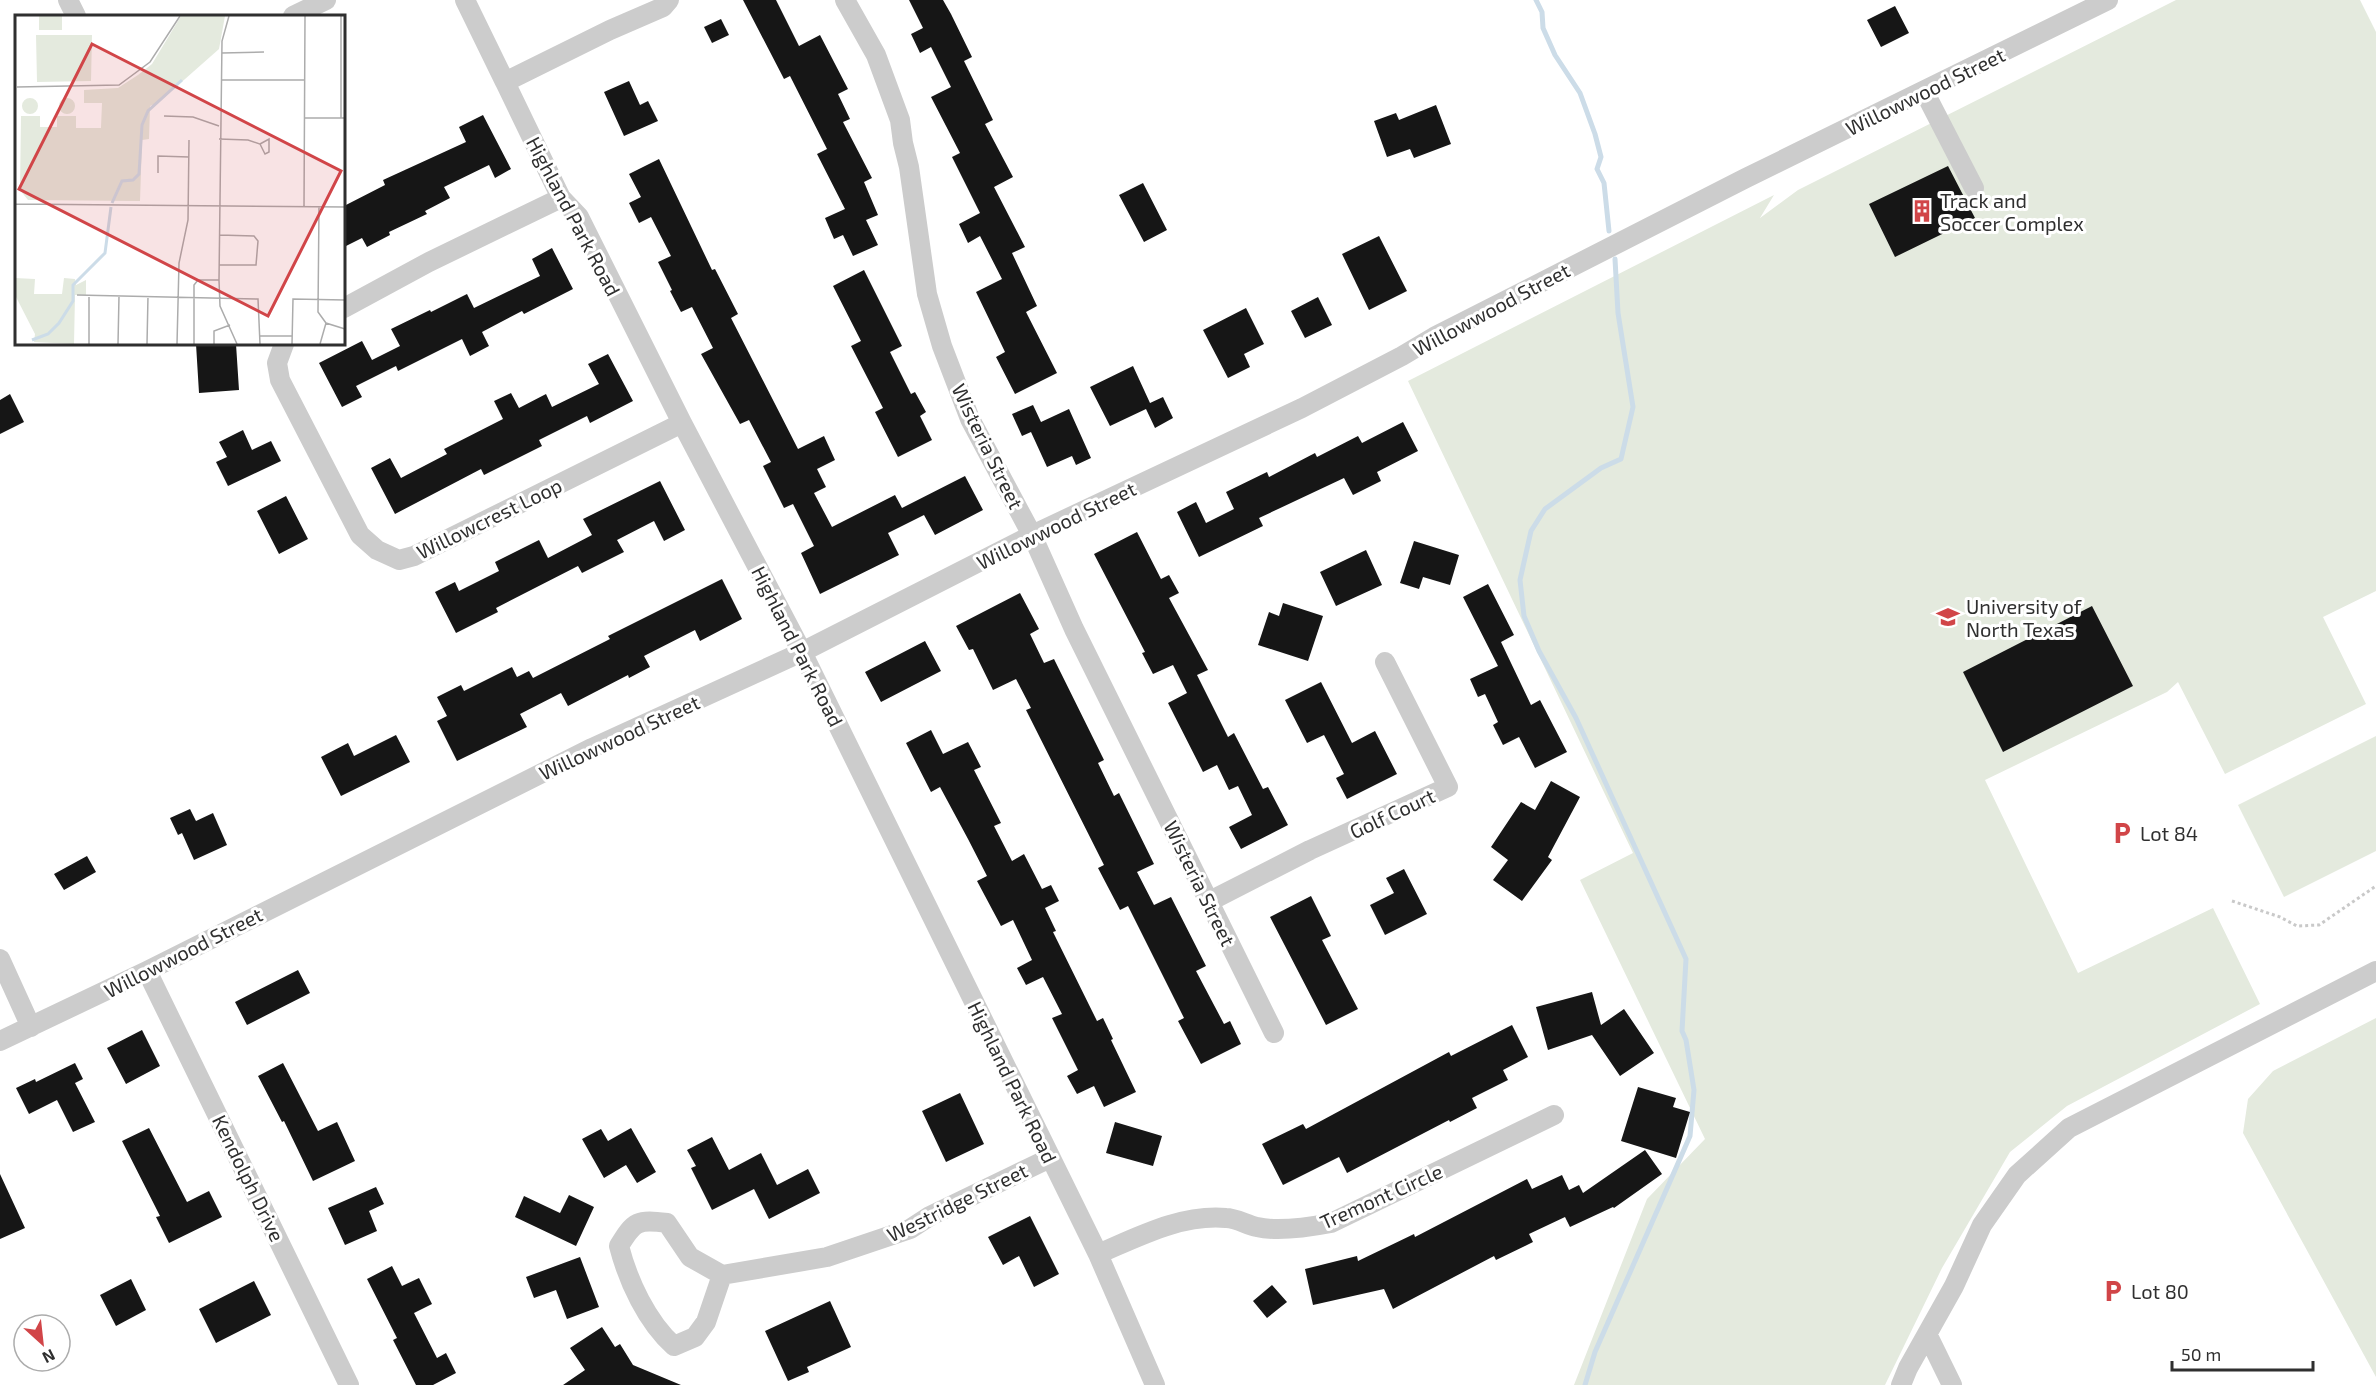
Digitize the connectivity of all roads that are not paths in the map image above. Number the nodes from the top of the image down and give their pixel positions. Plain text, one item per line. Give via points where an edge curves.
1 (68, 0) edge
2 (326, 0) edge
3 (465, 0) edge
4 (669, 0) edge
5 (845, 0) edge
6 (2108, 0) edge
7 (76, 15) edge
8 (295, 15) edge
9 (505, 82) junction
10 (1924, 92) junction
11 (1974, 188) dead end
12 (561, 198) junction
13 (345, 307) edge
14 (284, 345) edge
15 (682, 423) junction
16 (1032, 535) junction
17 (802, 652) junction
18 (1385, 662) dead end
19 (1210, 901) junction
20 (0, 959) edge
21 (147, 971) junction
22 (2376, 971) edge
23 (31, 1027) junction
24 (1274, 1033) dead end
25 (0, 1041) edge
26 (1554, 1115) dead end
27 (1050, 1158) junction
28 (1098, 1254) junction
29 (722, 1275) junction
30 (1927, 1334) junction
31 (349, 1385) edge
32 (1155, 1385) edge
33 (1901, 1385) edge
34 (1952, 1385) edge

1 - 7 street
2 - 8 street
3 - 9 street, Highland Park Road
4 - 9 street
5 - 16 street, Wisteria Street via 876,55 900,120 927,294 942,346 970,419
6 - 10 street, Willowwood Street
9 - 12 street, Highland Park Road
10 - 11 street
10 - 16 street, Willowwood Street via 1725,188 1302,408
12 - 13 street
12 - 15 street, Highland Park Road via 579,217
14 - 15 street, Willowcrest Loop via 277,363 280,380 360,535 377,550 399,560
15 - 17 street, Highland Park Road
16 - 17 street, Willowwood Street
16 - 19 street, Wisteria Street
17 - 21 street, Willowwood Street via 592,748
17 - 27 street, Highland Park Road
18 - 19 street, Golf Court via 1448,787
19 - 24 street, Wisteria Street
20 - 23 street
21 - 23 street, Willowwood Street
21 - 31 street, Kendolph Drive
22 - 30 street via 2069,1128 2017,1175 1982,1225
23 - 25 street, Willowwood Street
26 - 28 street, Tremont Circle via 1331,1223 1308,1228 1259,1228 1227,1218 1190,1219
27 - 28 street, Highland Park Road
27 - 29 street, Westridge Street via 910,1229 827,1257
28 - 32 street, Highland Park Road
29 - 29 street via 706,1322 695,1337 674,1346 659,1333 625,1269 619,1246 629,1228 645,1220 667,1222 690,1257
30 - 33 street
30 - 34 street

